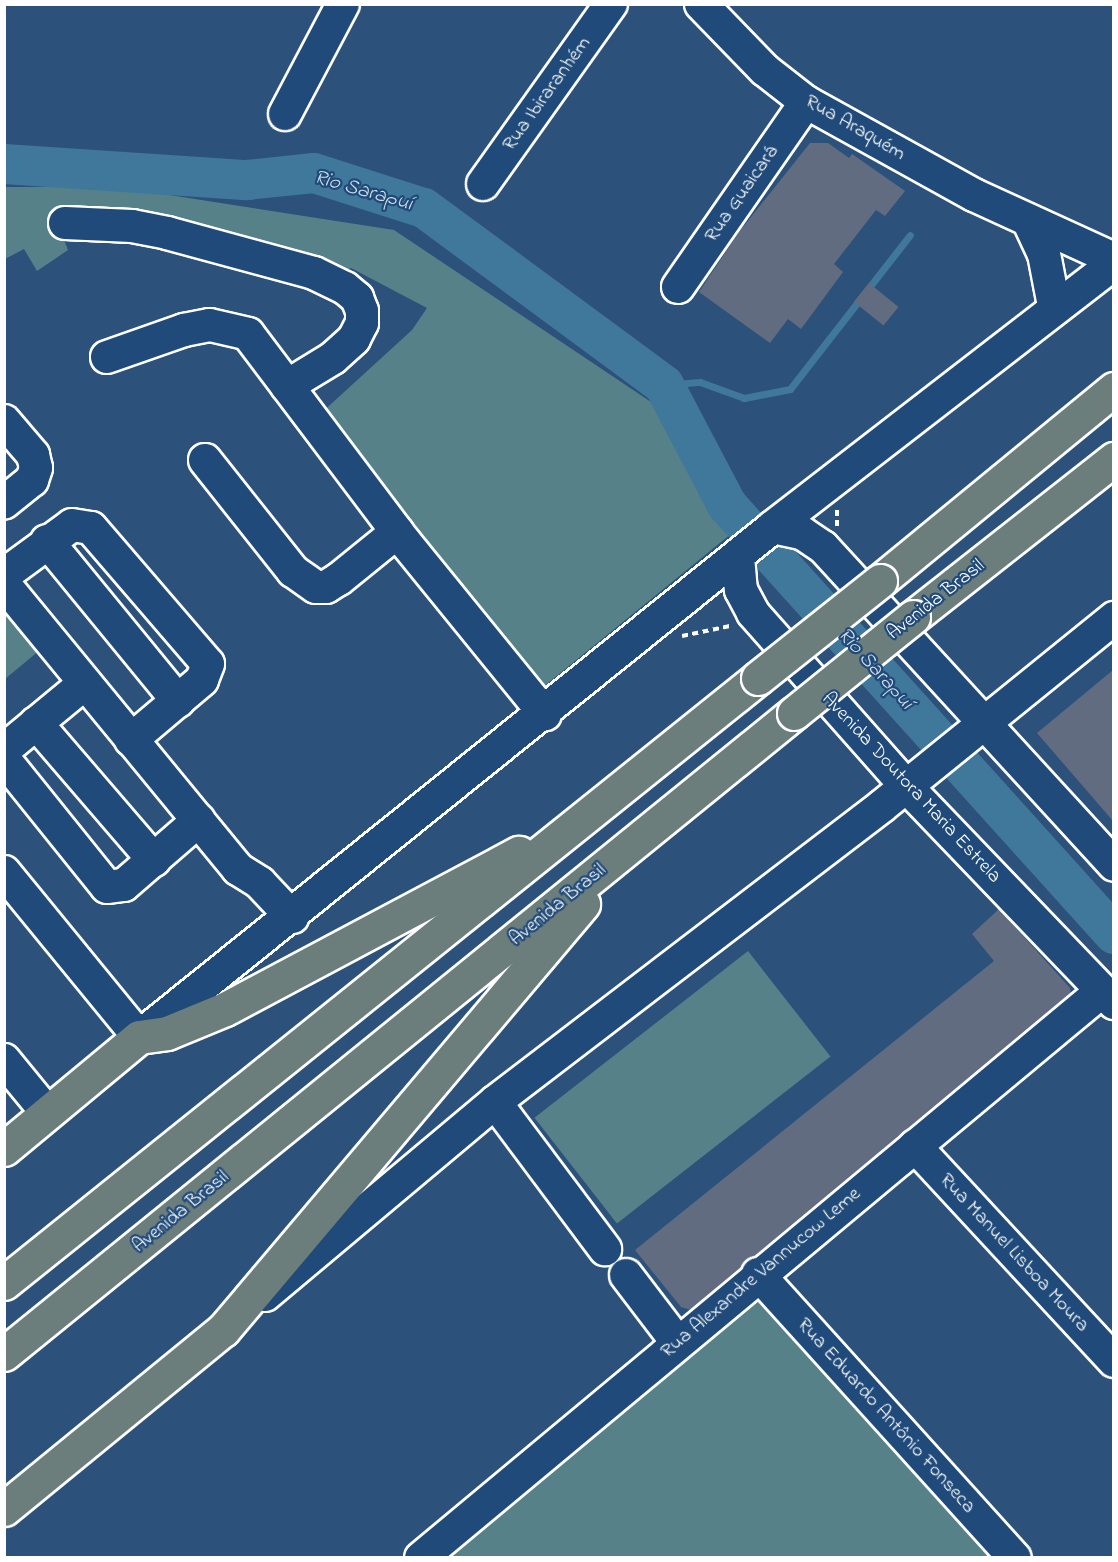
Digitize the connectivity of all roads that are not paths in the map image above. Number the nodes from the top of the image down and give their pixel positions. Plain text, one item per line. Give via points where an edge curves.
1 (343, 4) edge
2 (611, 4) edge
3 (715, 10) edge
4 (806, 102) junction
5 (285, 114) dead end
6 (483, 184) dead end
7 (1029, 222) junction
8 (65, 223) dead end
9 (1113, 261) edge
10 (678, 287) dead end
11 (1054, 306) junction
12 (107, 357) dead end
13 (287, 386) junction
14 (1113, 389) edge
15 (4, 421) edge
16 (1113, 459) edge
17 (205, 460) dead end
18 (6, 499) edge
19 (771, 529) junction
20 (397, 532) junction
21 (47, 541) junction
22 (741, 554) junction
23 (4, 575) edge
24 (4, 584) edge
25 (1113, 618) edge
26 (85, 683) junction
27 (1028, 688) junction
28 (178, 701) junction
29 (545, 714) junction
30 (36, 723) junction
31 (974, 732) junction
32 (131, 740) junction
33 (4, 750) edge
34 (1017, 757) junction
35 (4, 759) edge
36 (916, 779) junction
37 (882, 806) junction
38 (929, 810) junction
39 (589, 816) junction
40 (199, 820) junction
41 (634, 843) junction
42 (154, 860) junction
43 (1113, 865) edge
44 (4, 873) edge
45 (283, 924) junction
46 (1108, 997) edge
47 (139, 1037) junction
48 (4, 1060) edge
49 (495, 1102) junction
50 (41, 1105) dead end
51 (915, 1146) junction
52 (4, 1149) edge
53 (605, 1250) dead end
54 (758, 1274) junction
55 (626, 1275) dead end
56 (4, 1282) edge
57 (223, 1330) junction
58 (677, 1342) junction
59 (4, 1354) edge
60 (1113, 1361) edge
61 (4, 1509) edge
62 (422, 1557) edge
63 (1015, 1557) edge

1 - 5 street
2 - 6 street, Rua Ibiraranhém
3 - 4 street, Rua Araquém via 765,70
4 - 7 street, Rua Araquém
4 - 10 street, Rua Guaicará
7 - 9 street, Rua Araquém
7 - 11 street via 1044,254
8 - 13 street via 132,226 167,233 314,273 345,288 362,311 362,323 354,339 333,358
9 - 11 street
11 - 19 street
12 - 13 street via 184,330 210,325 231,327 248,334
13 - 20 street
14 - 39 main road, bridge
15 - 18 street via 33,455 36,468 32,480
16 - 41 main road, Avenida Brasil, bridge
17 - 20 street via 293,571 316,587 326,587 339,579
19 - 22 street
19 - 31 street via 802,534 823,547
20 - 29 street
21 - 23 street
21 - 28 street
21 - 28 street via 72,525 91,528 208,664 202,680
22 - 29 street
22 - 36 street, Avenida Doutora Maria Estrela via 743,596 769,632
24 - 26 street
25 - 27 street
26 - 30 street
26 - 32 street
27 - 31 street
27 - 34 street via 1017,722
28 - 32 street
29 - 45 street
30 - 33 street
30 - 42 street
31 - 34 street
31 - 36 street
32 - 40 street
34 - 43 street
35 - 42 street via 107,887 124,885
36 - 37 street
36 - 38 street, Avenida Doutora Maria Estrela
37 - 38 street via 909,805
37 - 49 street
38 - 46 street, Avenida Doutora Maria Estrela
39 - 47 main road via 225,1009 167,1033
39 - 56 main road
40 - 42 street
40 - 45 street via 238,869 260,883
41 - 57 main road
41 - 59 main road, Avenida Brasil
44 - 47 street
45 - 47 street
46 - 51 street, Rua Alexandre Vannucow Leme
47 - 52 main road
48 - 50 street
49 - 53 street
49 - 57 street
51 - 54 street, Rua Alexandre Vannucow Leme
51 - 60 street, Rua Manuel Lisboa Moura
54 - 58 street, Rua Alexandre Vannucow Leme
54 - 63 street, Rua Eduardo Antônio Fonseca
55 - 58 street
57 - 61 main road
58 - 62 street, Rua Alexandre Vannucow Leme

